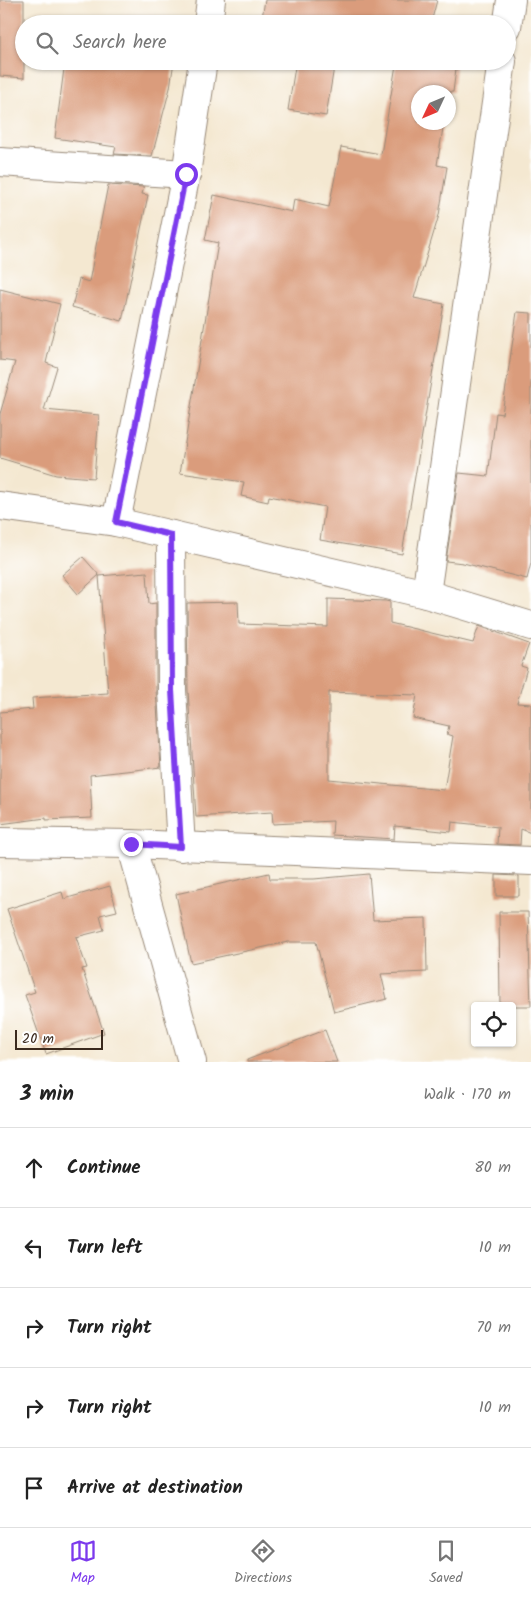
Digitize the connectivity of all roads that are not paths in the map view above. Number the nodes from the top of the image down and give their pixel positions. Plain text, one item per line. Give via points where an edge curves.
1 (211, 0) edge
2 (511, 0) edge
3 (209, 15) edge
4 (509, 15) edge
5 (202, 70) edge
6 (501, 70) edge
7 (0, 162) edge
8 (186, 174) junction
9 (0, 506) edge
10 (116, 522) junction
11 (171, 535) junction
12 (426, 594) junction
13 (531, 626) edge
14 (0, 842) edge
15 (131, 844) junction
16 (181, 847) junction
17 (531, 861) edge
18 (192, 1062) edge

1 - 3 street
2 - 4 street
5 - 8 street
6 - 12 street
7 - 8 street
8 - 10 street
9 - 10 street
10 - 11 street
11 - 12 street
11 - 16 street via 172,690
12 - 13 street
14 - 15 street
15 - 16 street
15 - 18 street
16 - 17 street

